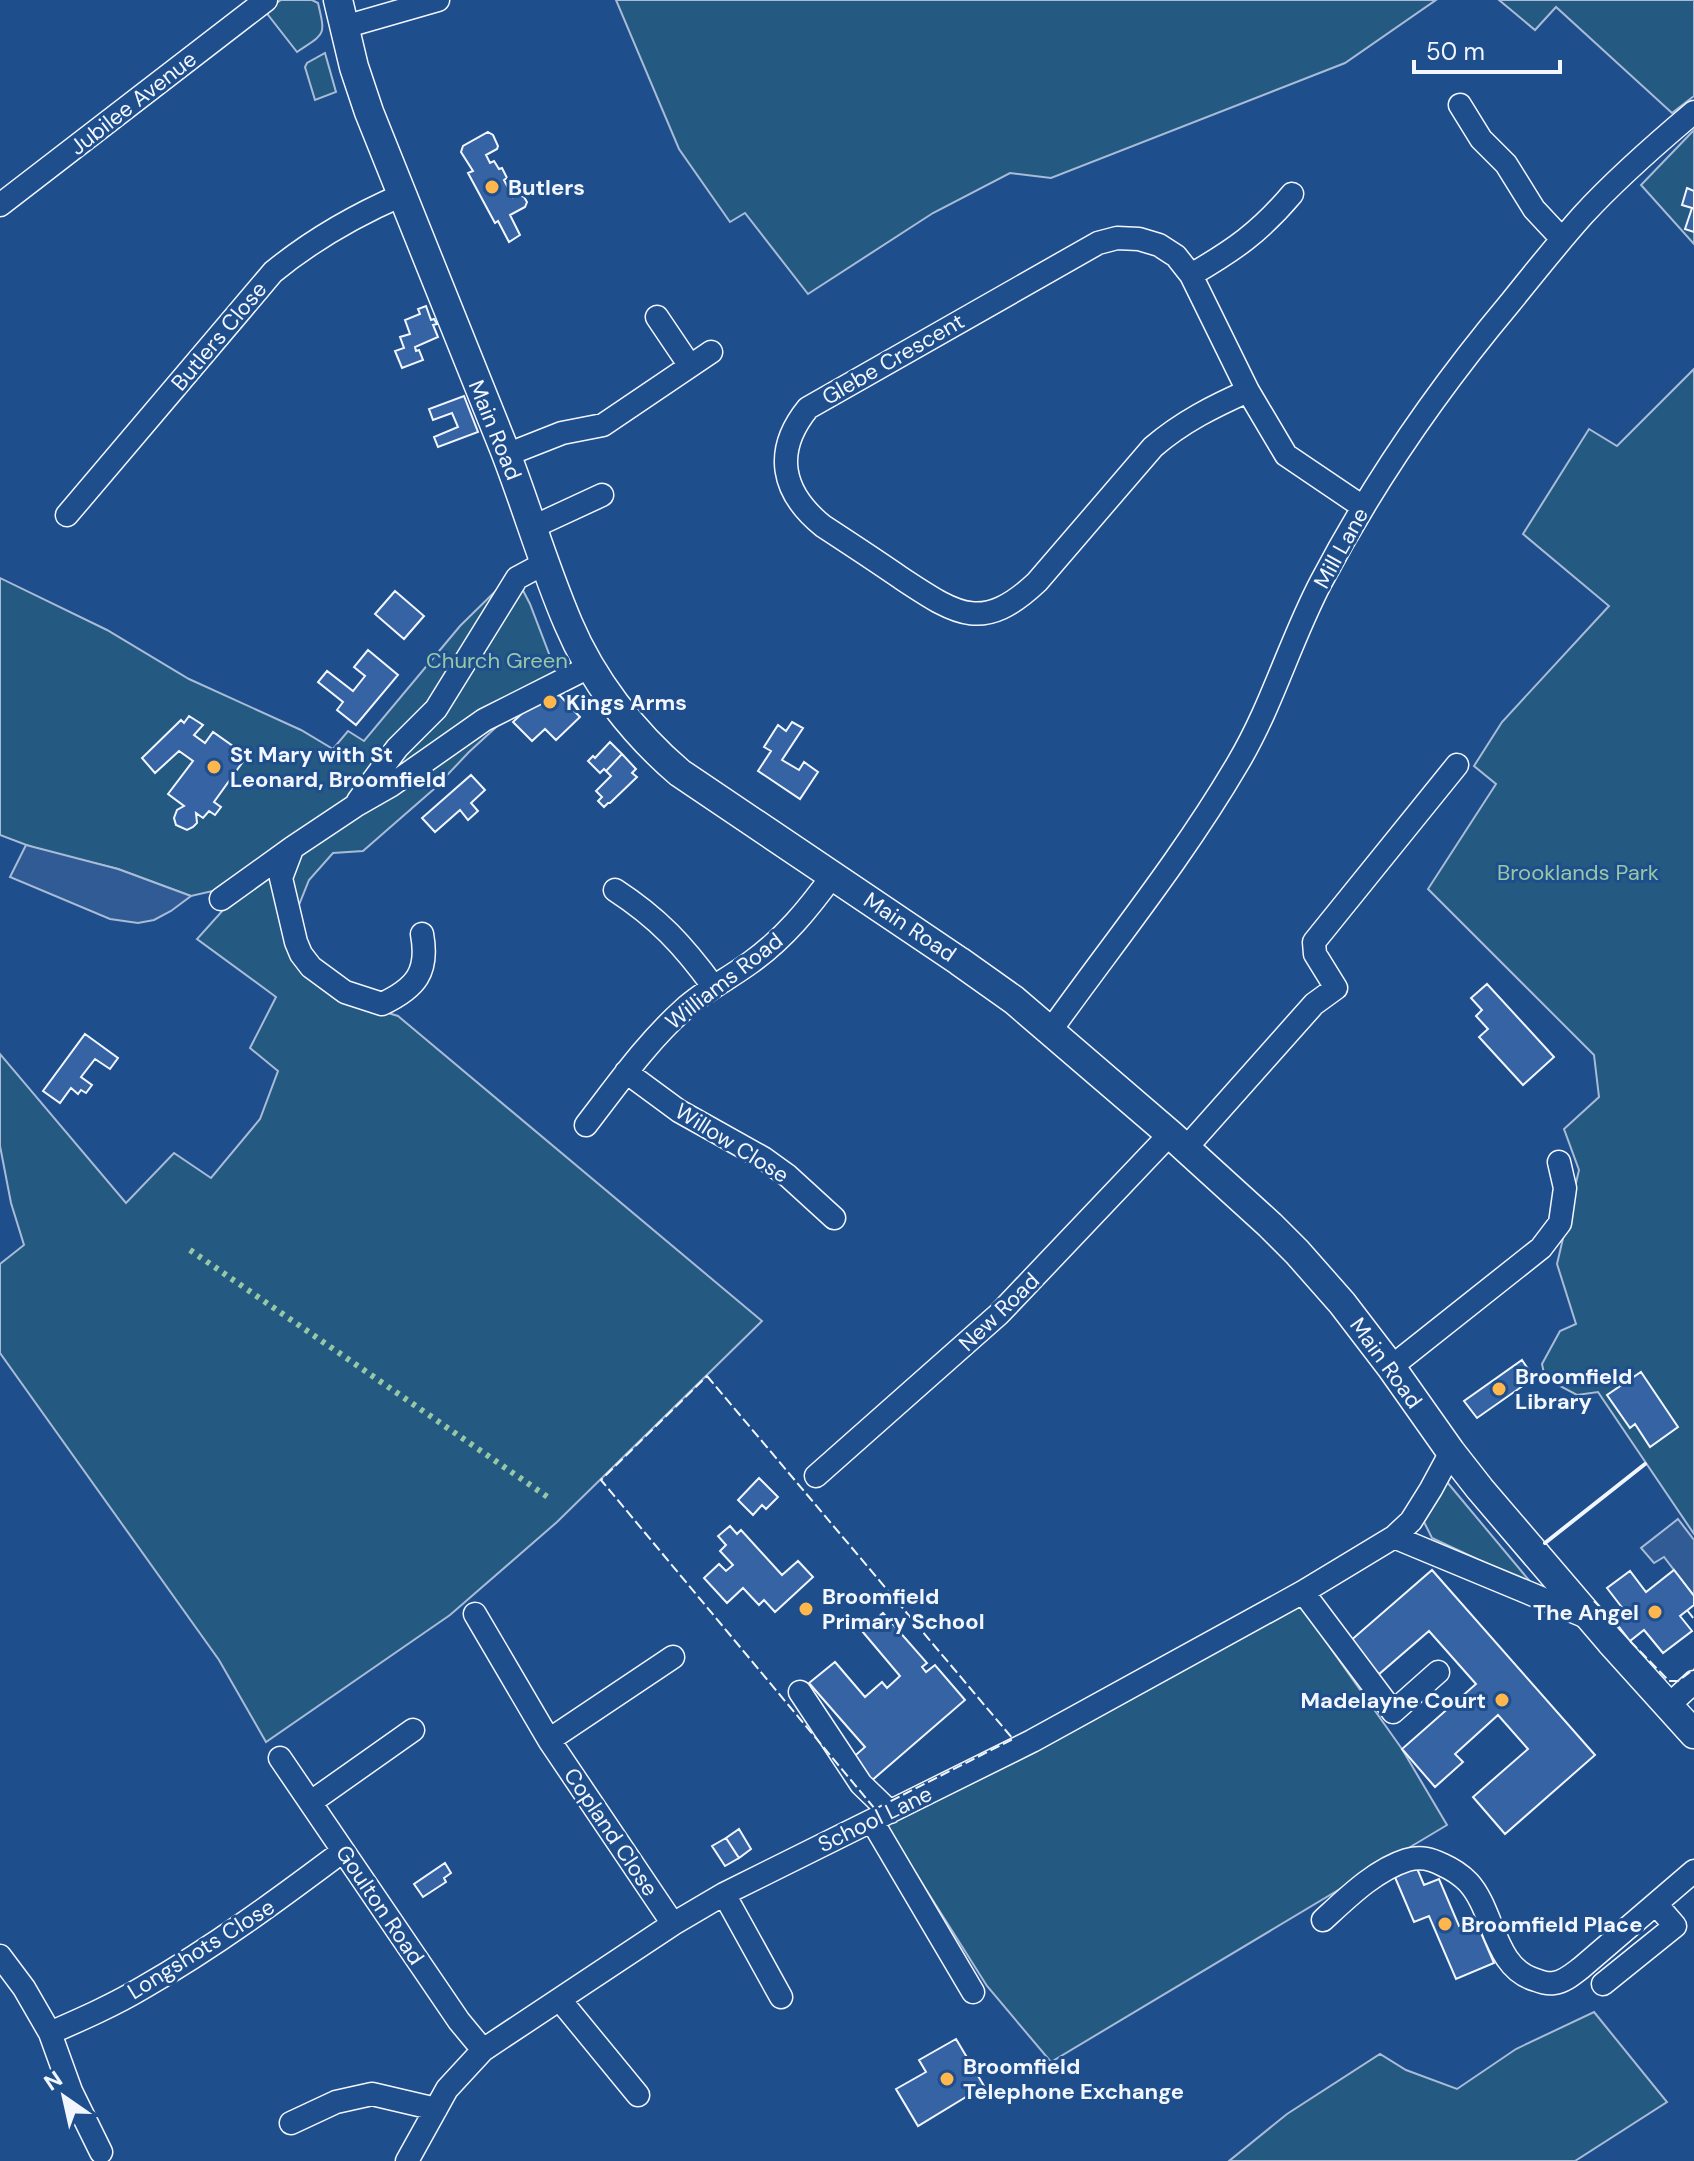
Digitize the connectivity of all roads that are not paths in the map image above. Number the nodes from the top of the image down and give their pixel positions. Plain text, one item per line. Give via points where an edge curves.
1 (266, 0) edge
2 (438, 0) edge
3 (341, 13) edge
4 (1460, 105) dead end
5 (1694, 112) edge
6 (1292, 194) dead end
7 (402, 195) junction
8 (0, 205) edge
9 (1562, 239) junction
10 (1191, 275) junction
11 (657, 317) dead end
12 (711, 352) dead end
13 (690, 366) junction
14 (1248, 391) junction
15 (506, 455) junction
16 (602, 495) dead end
17 (1363, 507) junction
18 (67, 515) dead end
19 (533, 527) junction
20 (545, 563) junction
21 (591, 666) junction
22 (505, 707) junction
23 (436, 709) junction
24 (1457, 765) dead end
25 (355, 806) junction
26 (292, 848) junction
27 (833, 875) junction
28 (615, 890) dead end
29 (221, 899) dead end
30 (422, 934) dead end
31 (713, 986) junction
32 (1051, 1030) junction
33 (626, 1072) junction
34 (586, 1125) dead end
35 (1178, 1141) junction
36 (1559, 1162) dead end
37 (834, 1218) dead end
38 (1391, 1367) junction
39 (1451, 1452) junction
40 (816, 1476) dead end
41 (1394, 1537) junction
42 (1303, 1592) junction
43 (475, 1614) dead end
44 (1591, 1619) junction
45 (673, 1657) dead end
46 (1438, 1672) dead end
47 (1694, 1682) edge
48 (800, 1692) dead end
49 (1669, 1705) junction
50 (413, 1730) dead end
51 (1694, 1734) edge
52 (549, 1740) junction
53 (280, 1758) dead end
54 (311, 1802) junction
55 (881, 1816) junction
56 (343, 1851) junction
57 (1694, 1871) edge
58 (724, 1894) junction
59 (1656, 1904) junction
60 (1323, 1920) dead end
61 (673, 1924) junction
62 (0, 1956) edge
63 (1603, 1984) dead end
64 (973, 1992) dead end
65 (781, 1997) dead end
66 (560, 2000) junction
67 (50, 2033) junction
68 (483, 2050) junction
69 (638, 2095) dead end
70 (436, 2109) junction
71 (291, 2123) dead end
72 (101, 2152) dead end
73 (407, 2161) edge

1 - 8 street, Jubilee Avenue
2 - 3 street
3 - 7 main road, Main Road via 369,112
4 - 9 street via 1534,209
5 - 9 street, Mill Lane
6 - 10 street via 1246,240
7 - 15 main road, Main Road
7 - 18 street, Butlers Close via 354,217 273,272
9 - 17 street, Mill Lane via 1430,405
10 - 14 street, Glebe Crescent
10 - 14 street, Glebe Crescent via 1159,245 1117,238 1098,243 808,408 797,422 785,459 795,497 823,526 943,605 988,613 1019,599 1037,582 1172,430
11 - 13 street
12 - 13 street
13 - 15 street via 603,425 562,433
14 - 17 street, Glebe Crescent via 1286,455
15 - 19 main road, Main Road
16 - 19 street
17 - 32 street, Mill Lane via 1319,585 1232,773
19 - 20 main road, Main Road
20 - 21 main road, Main Road
20 - 23 street via 517,578
21 - 22 street
21 - 27 main road, Main Road via 660,756
22 - 23 street via 448,727 439,723
22 - 25 street
23 - 25 street via 397,748
24 - 35 street, New Road via 1314,942 1315,954 1336,988
25 - 26 street
26 - 29 street
26 - 30 street via 281,878 296,942 311,967 345,992 382,1004 402,995 420,976
27 - 31 street, Williams Road via 782,938
27 - 32 main road, Main Road
28 - 31 street via 666,929
31 - 33 street, Williams Road via 656,1036
32 - 35 main road, Main Road
33 - 34 street, Williams Road
33 - 37 street, Willow Close via 679,1111 763,1158
35 - 38 main road, Main Road via 1297,1252
35 - 40 street, New Road via 1103,1207 999,1314
36 - 38 street via 1565,1188 1560,1223 1541,1248
38 - 39 main road, Main Road
39 - 41 street, School Lane via 1411,1521
39 - 44 main road, Main Road
41 - 42 street, School Lane
41 - 44 street
42 - 46 street via 1393,1712
42 - 55 street, School Lane via 1032,1741
43 - 52 street, Copland Close
44 - 49 main road, Main Road
45 - 52 street
47 - 49 street
48 - 55 street
49 - 51 main road, Main Road
50 - 54 street
52 - 61 street, Copland Close
53 - 54 street, Goulton Road
54 - 56 street, Goulton Road
55 - 58 street, School Lane
55 - 64 street
56 - 67 street, Longshots Close via 260,1913 144,1987
56 - 68 street, Goulton Road
57 - 59 street
58 - 61 street, School Lane
58 - 65 street
59 - 60 street via 1581,1968 1554,1983 1527,1977 1515,1968 1468,1882 1428,1858 1395,1865 1349,1895
59 - 63 street via 1675,1926
61 - 66 street, School Lane
62 - 67 street
66 - 68 street, School Lane
66 - 69 street
67 - 72 street
68 - 70 street, School Lane
70 - 71 street via 372,2094 336,2102
70 - 73 street, School Lane

